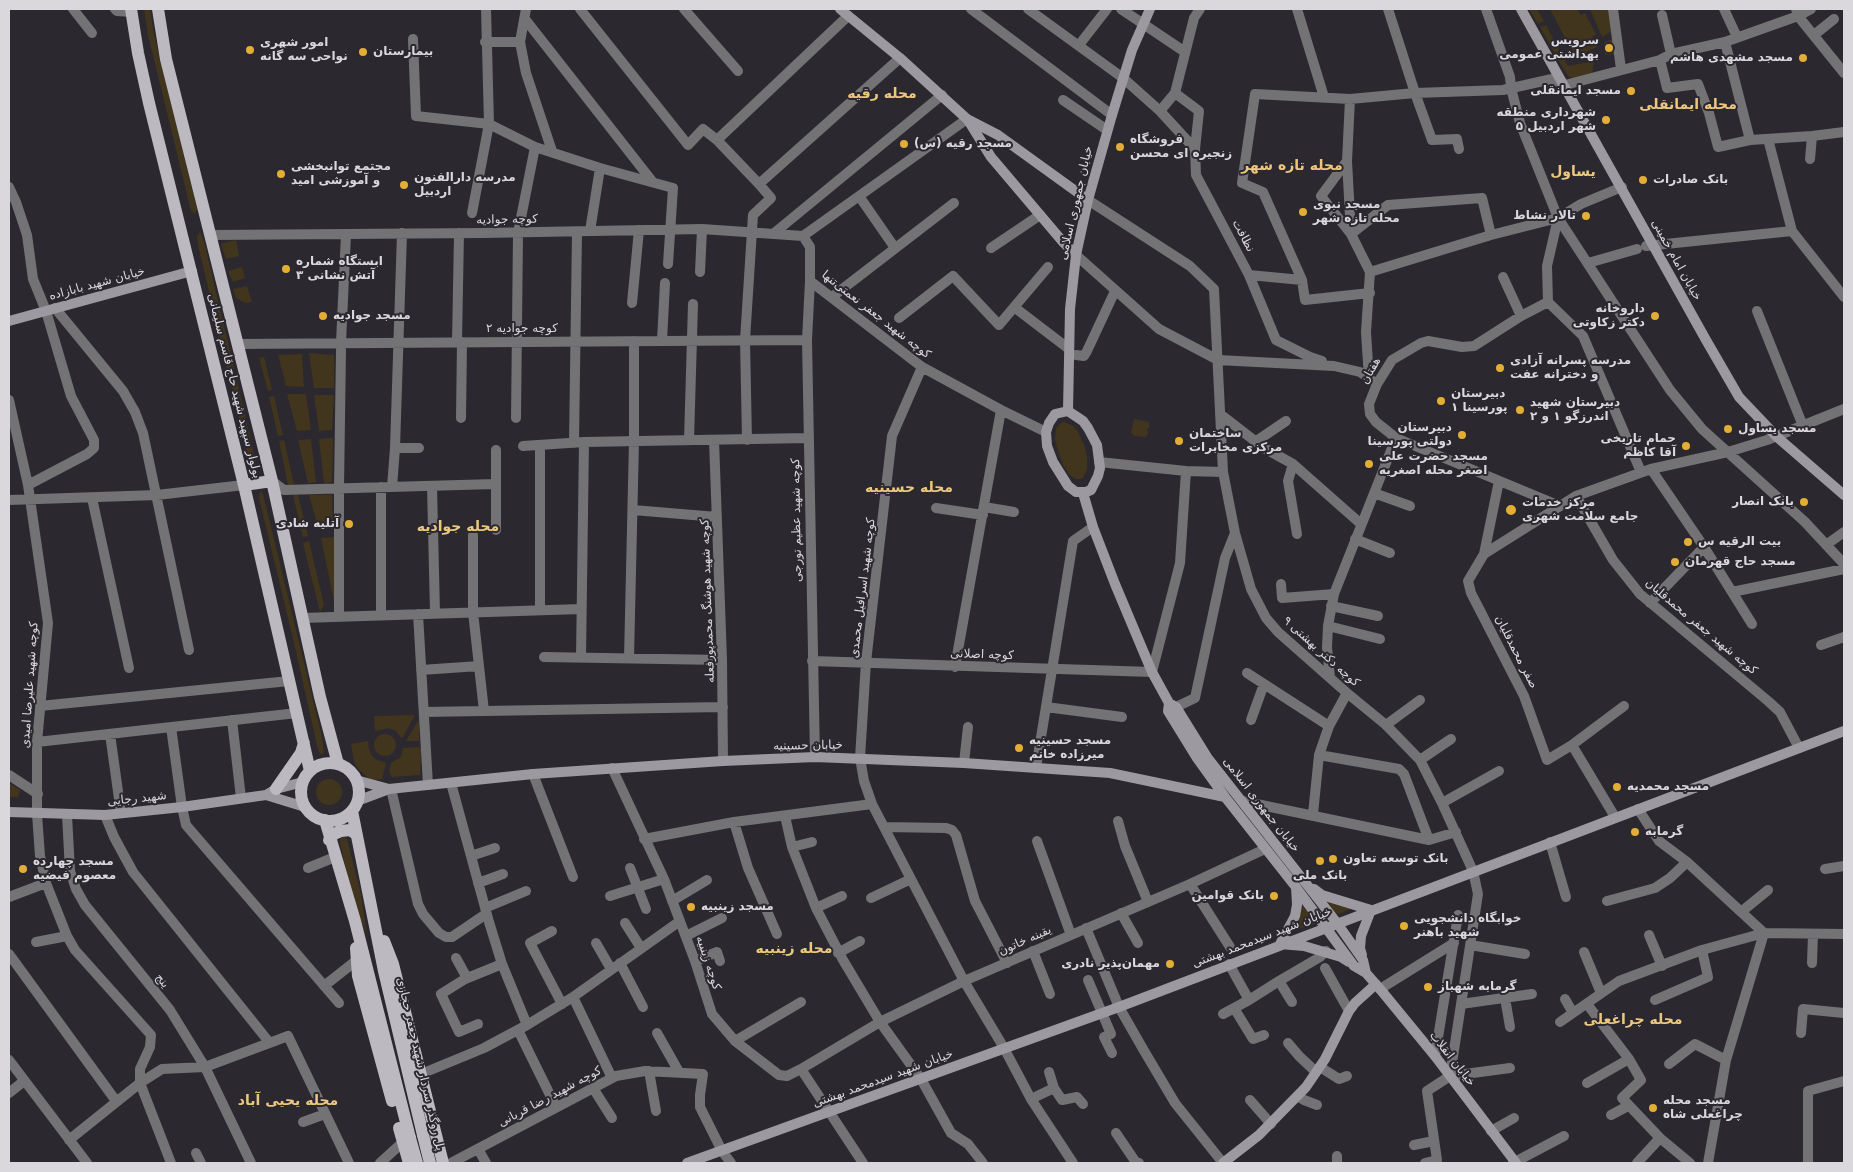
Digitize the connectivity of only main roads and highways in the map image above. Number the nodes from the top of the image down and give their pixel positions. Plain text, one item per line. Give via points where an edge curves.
1 (158, 9) edge
2 (840, 9) edge
3 (1150, 9) edge
4 (1521, 9) edge
5 (131, 10) edge
6 (967, 119) junction
7 (1088, 200) junction
8 (1076, 255) junction
9 (192, 271) junction
10 (9, 321) edge
11 (1068, 411) junction
12 (272, 481) junction
13 (244, 485) junction
14 (1083, 493) junction
15 (1844, 496) edge
16 (1172, 705) junction
17 (1844, 731) edge
18 (304, 743) junction
19 (338, 764) junction
20 (310, 771) junction
21 (356, 780) junction
22 (302, 782) junction
23 (390, 789) junction
24 (271, 792) junction
25 (1225, 797) junction
26 (354, 806) junction
27 (305, 807) junction
28 (9, 812) edge
29 (324, 820) junction
30 (356, 834) junction
31 (329, 840) junction
32 (1296, 886) junction
33 (1309, 886) junction
34 (1370, 910) junction
35 (373, 916) junction
36 (355, 921) junction
37 (1337, 923) junction
38 (1326, 927) junction
39 (1280, 944) junction
40 (1364, 960) junction
41 (1354, 966) junction
42 (1366, 973) junction
43 (1378, 987) junction
44 (430, 1134) junction
45 (407, 1140) junction
46 (409, 1163) edge
47 (417, 1163) edge
48 (430, 1163) edge
49 (443, 1163) edge
50 (687, 1163) edge
51 (1223, 1163) edge
52 (1514, 1163) edge

1 - 12 main road, بولوار سپهبد شهید حاج قاسم سلیمانی via 166,59
2 - 6 main road
3 - 7 main road, خیابان جمهوری اسلامی via 1123,78
4 - 15 main road, خیابان امام خمینی via 1565,85 1646,247 1739,397 1772,439
5 - 9 main road, بولوار سپهبد شهید حاج قاسم سلیمانی via 149,103
6 - 7 main road via 998,135
6 - 8 main road via 991,157
7 - 8 main road, خیابان جمهوری اسلامی
8 - 11 main road, خیابان جمهوری اسلامی via 1070,309 1073,352
9 - 10 main road, خیابان شهید بابازاده
9 - 13 main road, بولوار سپهبد شهید حاج قاسم سلیمانی
11 - 14 main road via 1078,416 1097,445 1098,476 1091,490
11 - 14 main road via 1056,414 1049,422 1047,446 1061,478 1076,492
12 - 13 main road
12 - 19 main road, بولوار سپهبد شهید حاج قاسم سلیمانی
13 - 18 main road, بولوار سپهبد شهید حاج قاسم سلیمانی
14 - 16 main road, خیابان جمهوری اسلامی via 1093,526 1152,672
16 - 25 main road, خیابان جمهوری اسلامی via 1168,712
16 - 33 main road, خیابان جمهوری اسلامی via 1207,756
17 - 34 main road, خیابان شهید سیدمحمد بهشتی
18 - 20 main road, بولوار سپهبد شهید حاج قاسم سلیمانی
18 - 24 main road via 301,753
19 - 20 main road via 323,764
19 - 21 main road
20 - 22 main road
21 - 23 main road
21 - 26 main road via 358,794
22 - 24 main road, شهید رجایی
22 - 27 main road via 301,796
23 - 25 main road, خیابان حسینیه via 612,768 815,757 1110,773
23 - 26 main road
24 - 27 main road, شهید رجایی
24 - 28 main road, شهید رجایی via 182,808 105,815
25 - 32 main road, خیابان جمهوری اسلامی
26 - 29 main road via 339,819
26 - 30 main road
27 - 29 main road
29 - 31 main road
30 - 31 main road via 350,830 341,831
30 - 35 main road
31 - 36 main road
32 - 38 main road, خیابان جمهوری اسلامی
32 - 39 main road via 1295,916
33 - 34 main road via 1322,895
33 - 37 main road, خیابان جمهوری اسلامی
34 - 37 main road, خیابان شهید سیدمحمد بهشتی
34 - 40 main road via 1361,936
35 - 44 main road, پل روگذر سردار شهید جعفر حجازی via 384,971
35 - 44 main road via 393,964 421,1074
36 - 45 main road, پل روگذر سردار شهید جعفر حجازی
36 - 45 main road via 358,976
37 - 38 main road, خیابان شهید سیدمحمد بهشتی
37 - 40 main road, خیابان جمهوری اسلامی
38 - 39 main road, خیابان شهید سیدمحمد بهشتی
38 - 41 main road, خیابان جمهوری اسلامی
39 - 41 main road, خیابان انقلاب via 1326,951 1341,956
39 - 50 main road, خیابان شهید سیدمحمد بهشتی via 1119,1007
40 - 42 main road
41 - 42 main road, خیابان انقلاب
42 - 43 main road, خیابان انقلاب
43 - 51 main road via 1349,1011 1318,1070 1298,1096 1271,1124
43 - 52 main road, خیابان انقلاب via 1435,1056
44 - 45 main road via 422,1141 414,1143
44 - 48 main road, پل روگذر سردار شهید جعفر حجازی, bridge
44 - 49 main road
45 - 46 main road
45 - 47 main road, پل روگذر سردار شهید جعفر حجازی, bridge

